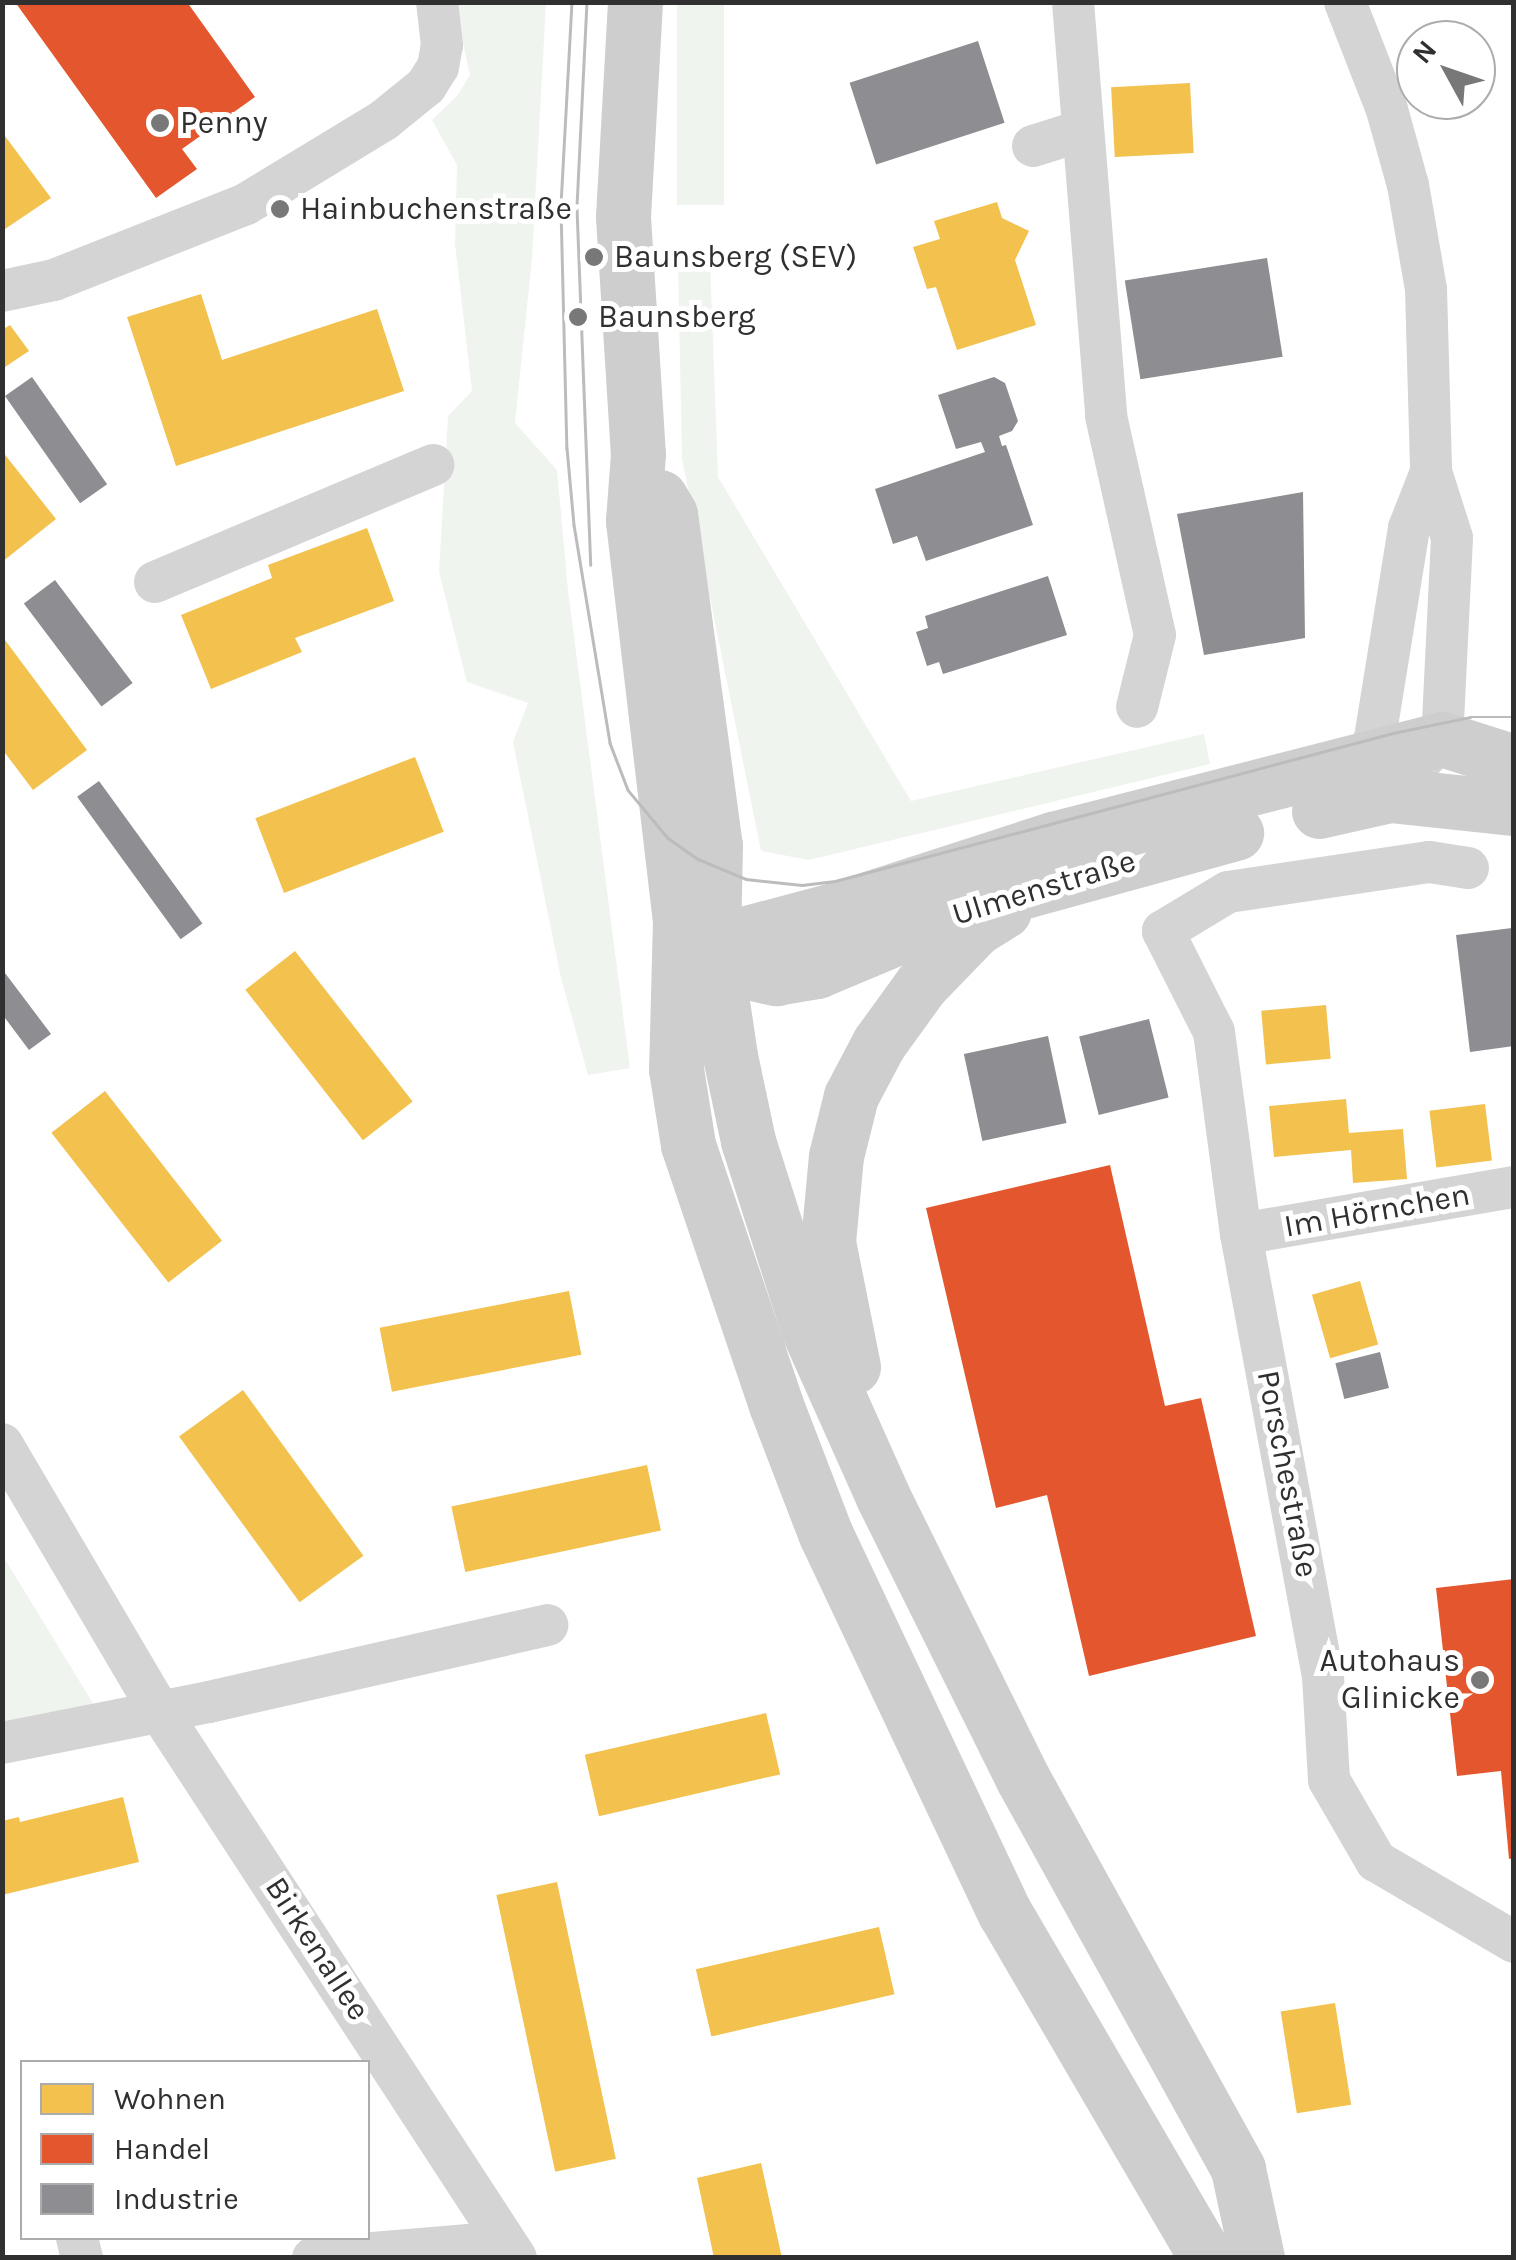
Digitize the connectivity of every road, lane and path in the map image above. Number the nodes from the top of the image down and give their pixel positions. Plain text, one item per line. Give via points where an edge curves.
1 (437, 2) edge
2 (635, 2) edge
3 (1073, 2) edge
4 (1345, 2) edge
5 (1081, 130) junction
6 (1033, 146) dead end
7 (2, 291) edge
8 (434, 464) dead end
9 (1431, 472) junction
10 (155, 582) dead end
11 (1137, 707) dead end
12 (1442, 739) junction
13 (1514, 762) edge
14 (1380, 778) junction
15 (1514, 808) edge
16 (1468, 868) dead end
17 (1034, 892) junction
18 (696, 931) junction
19 (1514, 1188) edge
20 (1242, 1234) junction
21 (2, 1444) edge
22 (884, 1496) junction
23 (547, 1625) dead end
24 (158, 1709) junction
25 (2, 1743) edge
26 (1514, 1942) edge
27 (1066, 2018) junction
28 (510, 2250) edge
29 (312, 2258) edge
30 (1207, 2258) edge
31 (1245, 2258) edge
32 (1257, 2258) edge

1 - 7 street via 438,67 426,86 384,120 246,204 54,280
2 - 18 main road via 623,218 638,454 670,514 715,845
3 - 5 street
4 - 9 street via 1408,185 1426,289
5 - 6 street
5 - 11 street via 1106,416 1155,635
8 - 10 street
9 - 12 street via 1452,538
9 - 14 street via 1409,528
12 - 13 main road
12 - 14 main road, Ulmenstraße
14 - 15 main road, Ulmenstraße
14 - 17 main road, Ulmenstraße
14 - 18 main road, Ulmenstraße via 1053,840 837,910
16 - 20 street, Porschestraße via 1429,862 1228,892 1163,930 1214,1032
17 - 18 main road, Ulmenstraße via 974,905 817,972 776,978 740,970
17 - 22 main road via 975,929 921,985 851,1096 836,1156 828,1242
18 - 22 main road via 748,1141 808,1329
18 - 27 main road via 675,1001 676,1069 688,1144 826,1534 1005,1913
19 - 20 street, Im Hörnchen
20 - 26 street, Porschestraße via 1323,1676 1329,1780 1376,1860
21 - 24 street, Birkenallee
22 - 32 main road via 1023,1779 1238,2169
23 - 24 street
24 - 25 street
24 - 28 street, Birkenallee
27 - 30 main road
27 - 31 main road
28 - 29 street, Birkenallee

